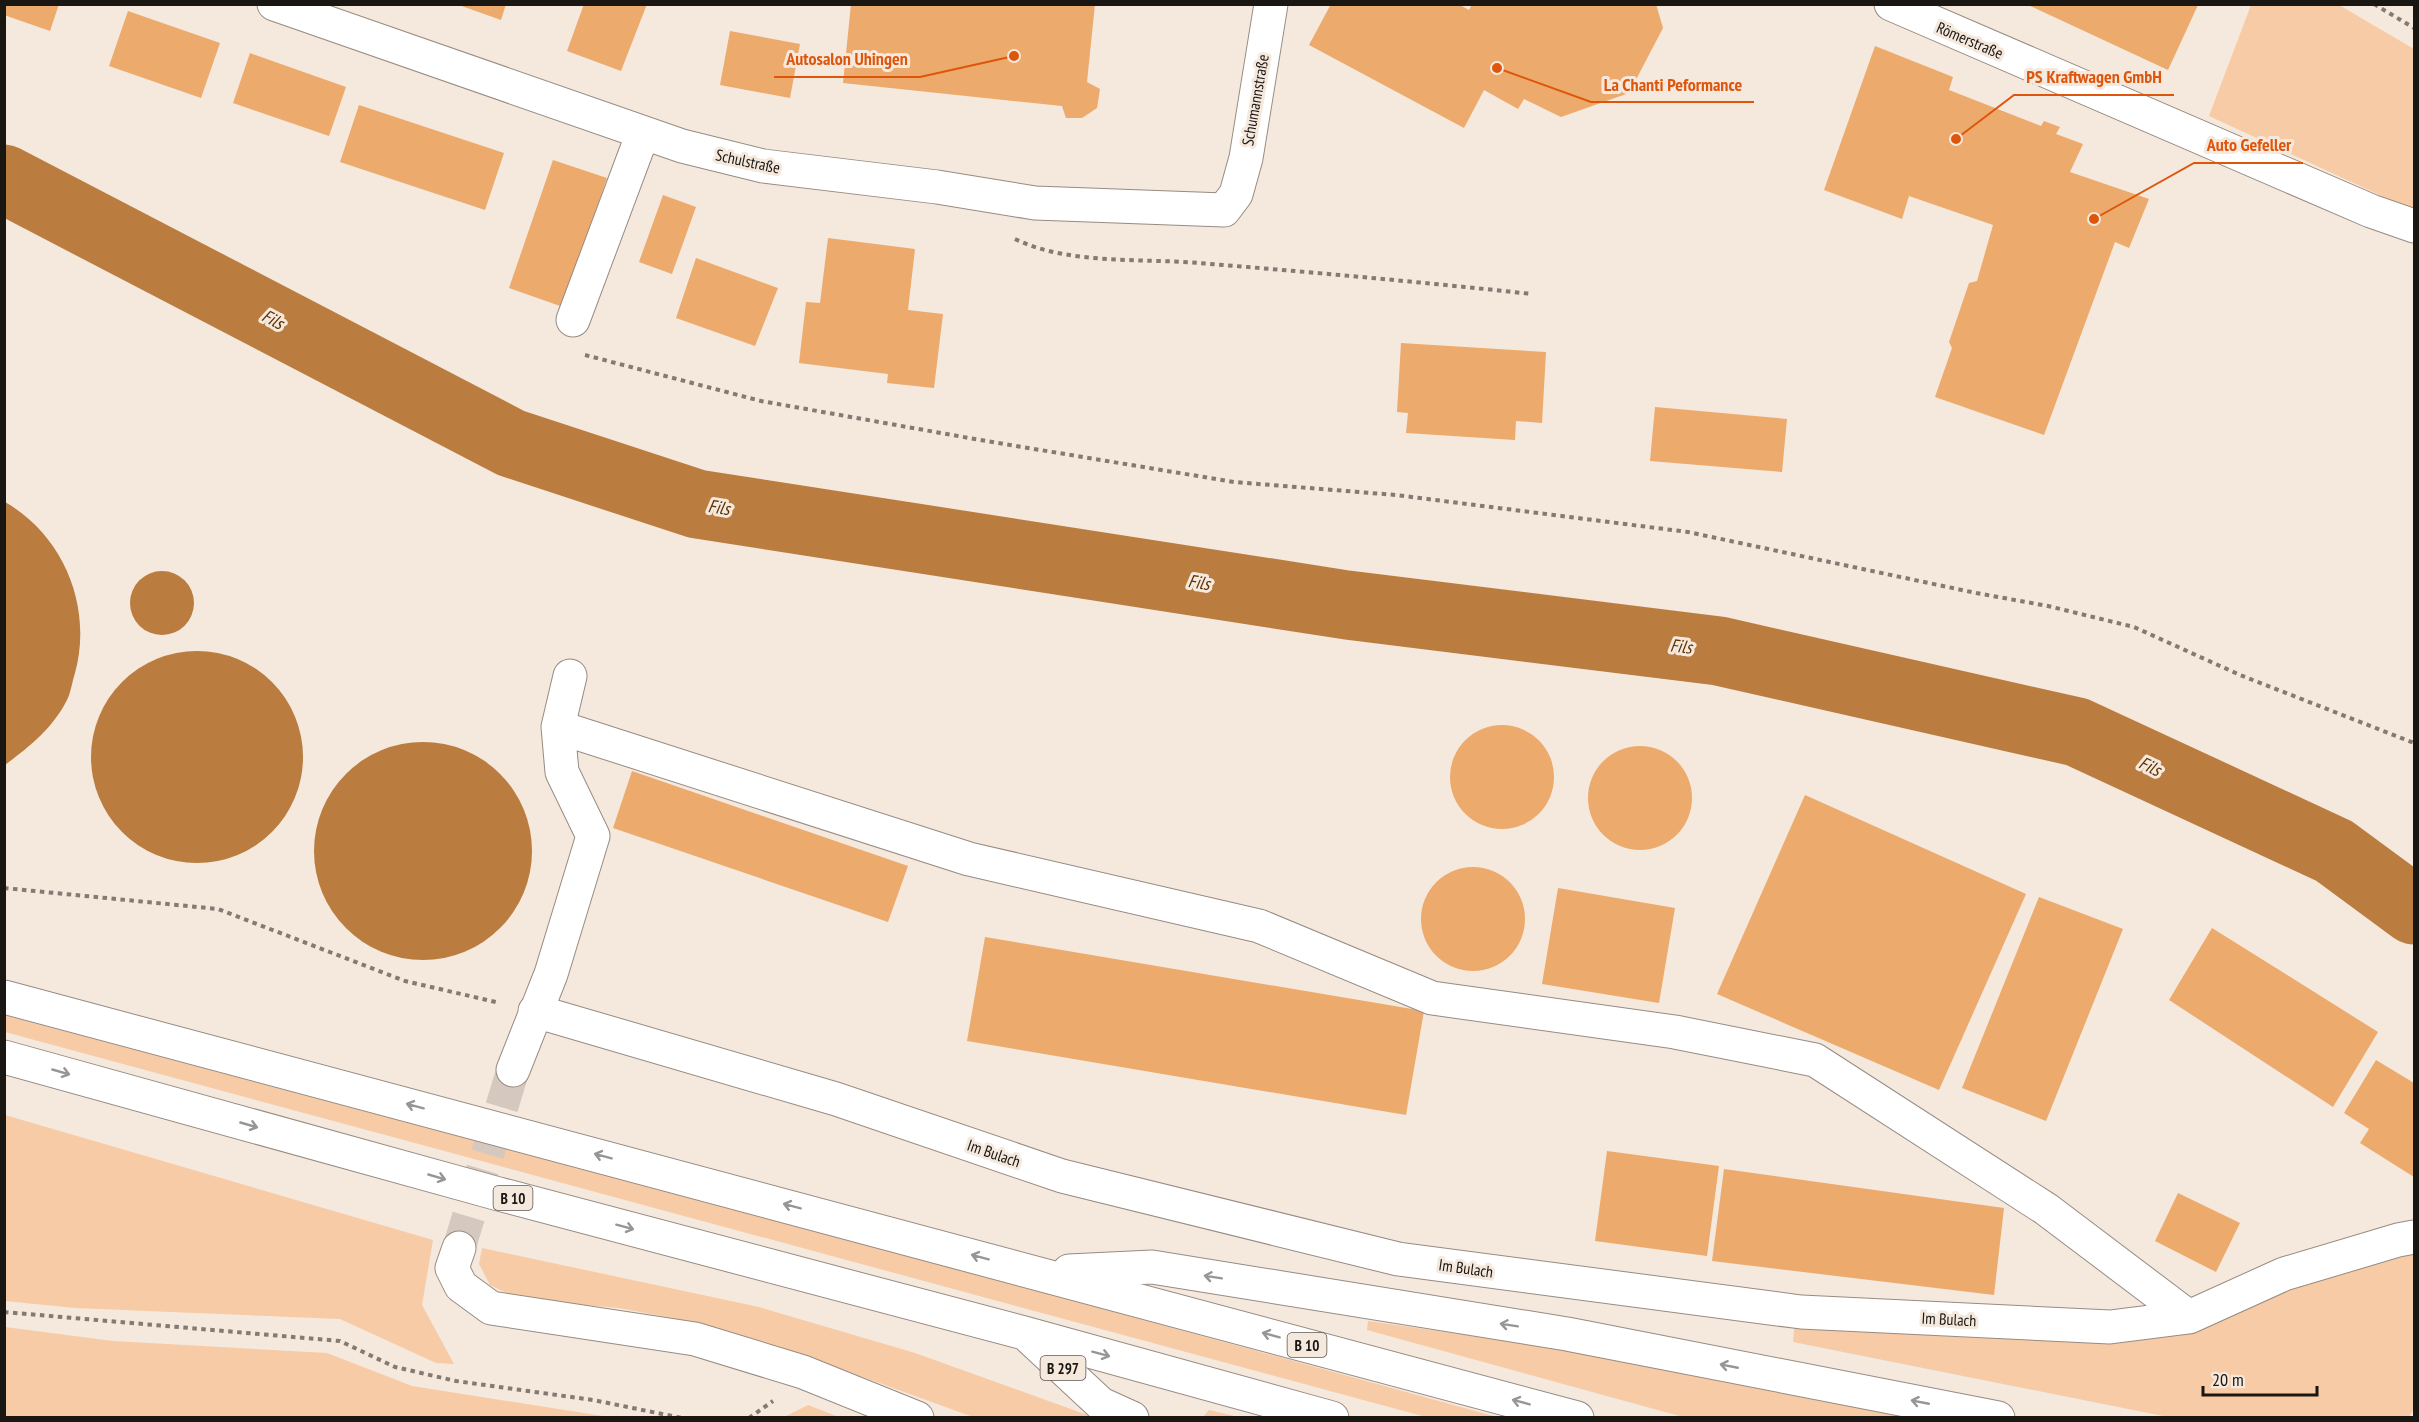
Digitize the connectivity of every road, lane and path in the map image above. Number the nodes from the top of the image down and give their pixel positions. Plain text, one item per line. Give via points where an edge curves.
1 (273, 4) edge
2 (1271, 4) edge
3 (1891, 4) edge
4 (2374, 4) edge
5 (2415, 28) edge
6 (643, 133) junction
7 (1236, 194) joint
8 (2415, 226) edge
9 (1012, 237) dead end
10 (1532, 294) dead end
11 (573, 320) joint
12 (570, 676) dead end
13 (558, 727) junction
14 (2415, 743) edge
15 (4, 888) edge
16 (4, 997) edge
17 (535, 1011) junction
18 (4, 1057) edge
19 (513, 1070) tunnel mouth
20 (2415, 1237) edge
21 (459, 1248) tunnel mouth
22 (1037, 1272) junction
23 (4, 1312) edge
24 (2189, 1317) junction
25 (1024, 1333) junction
26 (682, 1418) edge
27 (917, 1418) edge
28 (1132, 1418) edge
29 (1332, 1418) edge
30 (1577, 1418) edge
31 (1998, 1418) edge

1 - 6 main road, Schulstraße
2 - 7 main road, Schumannstraße via 1246,158
3 - 8 main road, Römerstraße via 2371,212
4 - 5 path
6 - 7 main road, Schulstraße via 763,166 1035,203 1224,210
6 - 11 main road
9 - 10 path via 1030,246 1078,258 1318,272
11 - 14 path via 567,338 576,353 761,401 1234,482 1396,495 1688,532 2048,606 2134,627 2240,675
12 - 13 main road
13 - 17 main road via 562,772 593,836 551,974
13 - 24 main road via 969,859 1259,926 1432,998 1675,1032 1815,1060 2046,1209
15 - 17 path via 218,909 405,981
22 -> 16 main road, B 10
17 - 19 main road
17 - 24 main road, Im Bulach via 836,1099 1062,1176 1398,1258 1801,1312 2110,1327
18 -> 25 main road, B 10 via 495,1193
20 - 24 main road, Im Bulach via 2284,1274
21 - 27 main road via 452,1269 461,1286 491,1308 696,1339 803,1371
30 -> 22 main road, B 10
31 -> 22 main road, B 10 via 1567,1335 1152,1267
23 - 26 path via 340,1341 395,1367 456,1382 592,1400
25 - 28 main road, B 297 via 1101,1404
25 -> 29 main road, B 10

